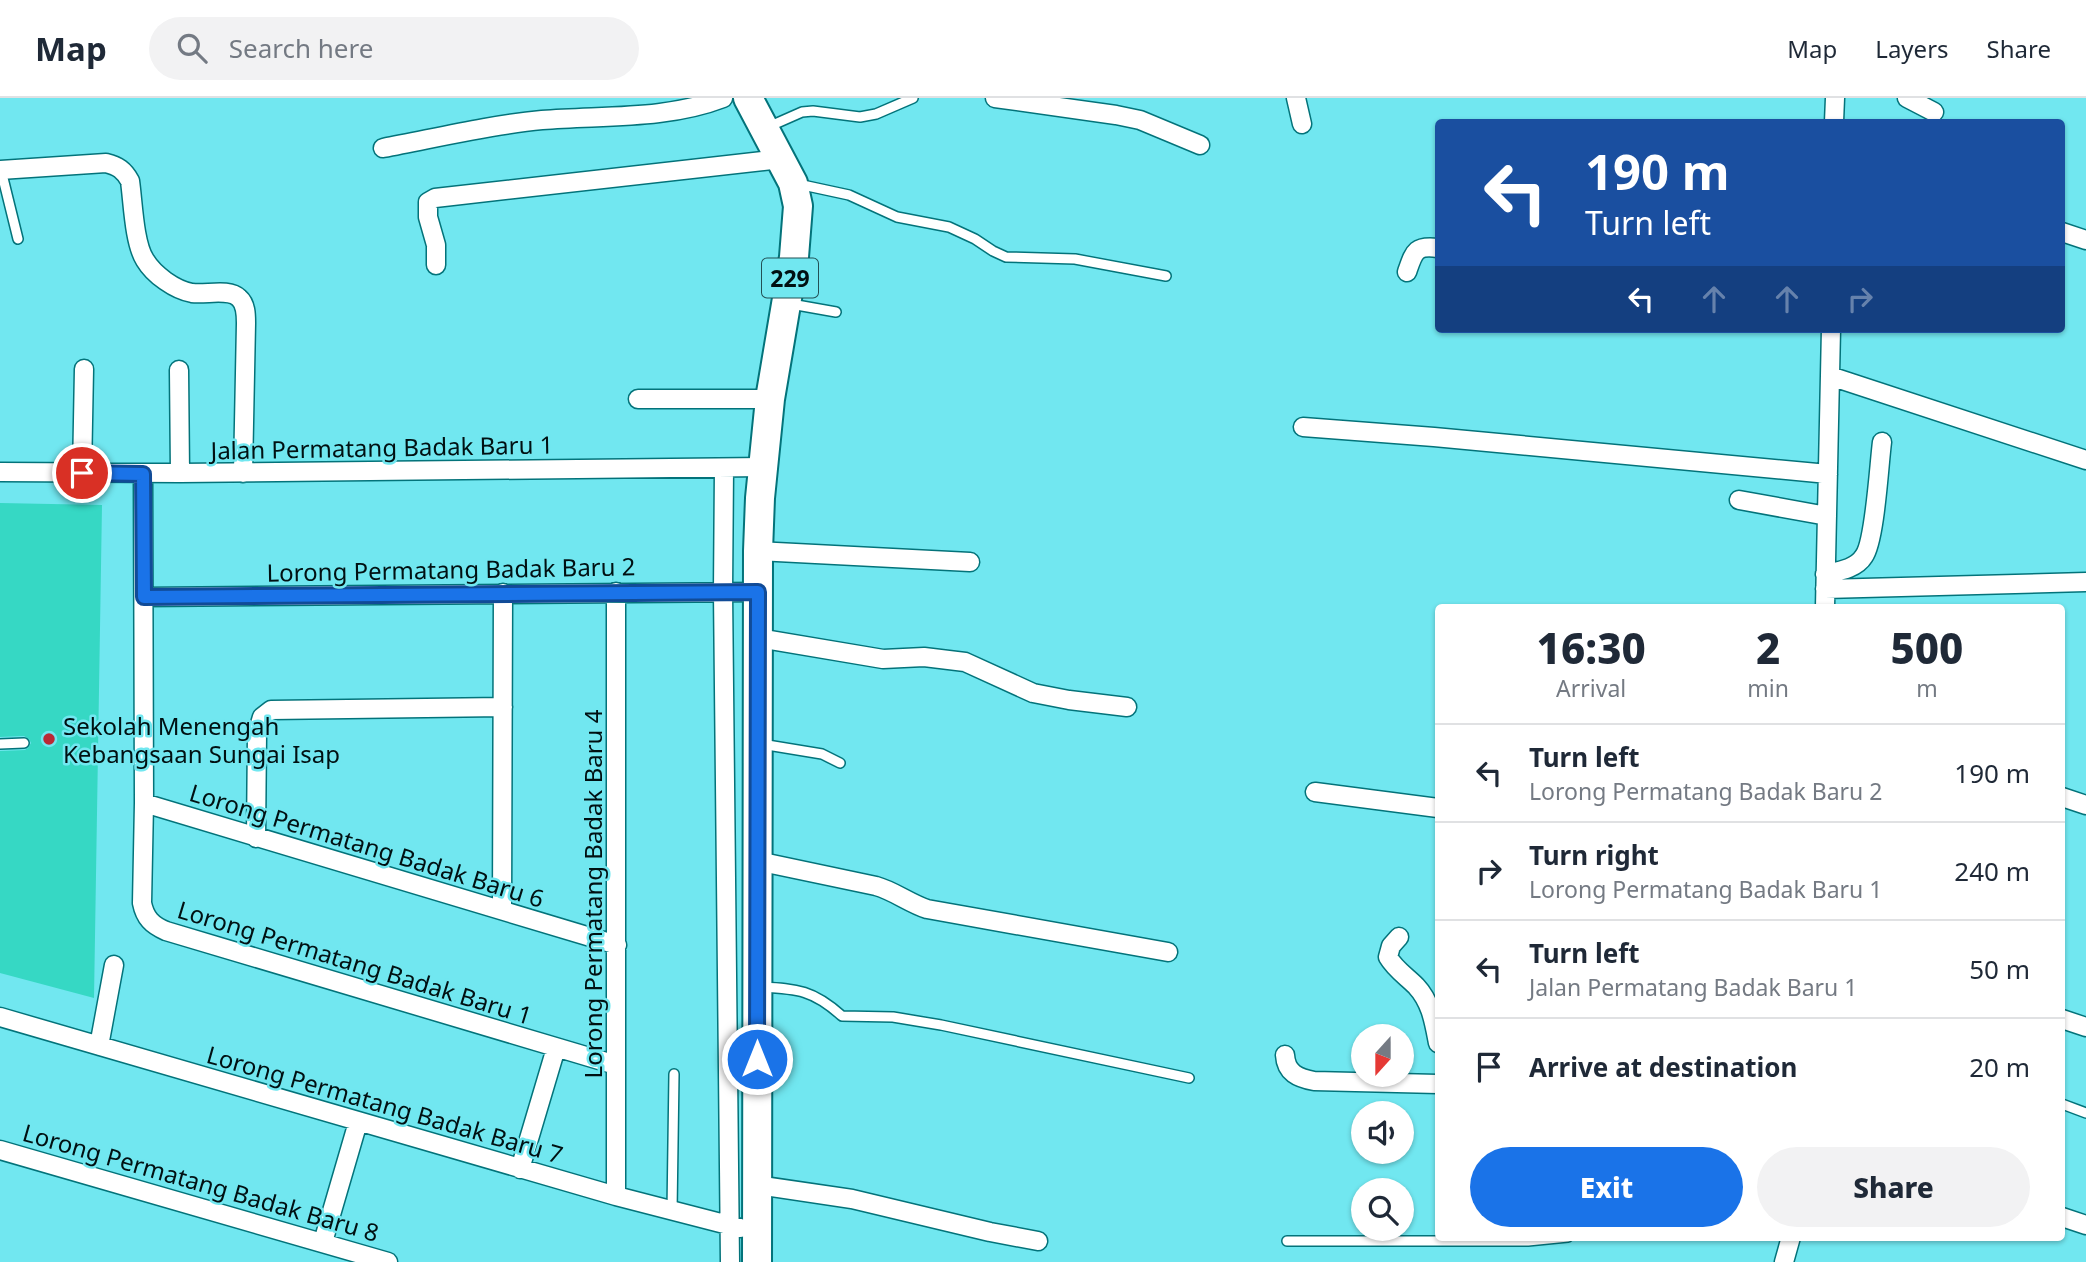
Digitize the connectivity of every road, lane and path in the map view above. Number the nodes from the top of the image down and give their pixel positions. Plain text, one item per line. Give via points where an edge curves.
1 (723, 98) edge
2 (747, 98) edge
3 (913, 98) edge
4 (995, 98) edge
5 (1296, 98) edge
6 (1835, 98) edge
7 (1907, 98) edge
8 (1934, 112) dead end
9 (1834, 119) edge
10 (1302, 124) dead end
11 (765, 129) junction
12 (1200, 145) dead end
13 (383, 148) dead end
14 (1, 170) edge
15 (787, 171) junction
16 (2065, 233) edge
17 (18, 239) dead end
18 (2086, 240) edge
19 (1435, 248) edge
20 (436, 265) dead end
21 (1407, 272) dead end
22 (1166, 276) dead end
23 (786, 303) junction
24 (836, 312) dead end
25 (1831, 333) edge
26 (84, 369) dead end
27 (179, 370) dead end
28 (1830, 376) junction
29 (638, 399) dead end
30 (770, 399) junction
31 (1304, 427) dead end
32 (1882, 442) dead end
33 (2086, 460) edge
34 (764, 467) junction
35 (724, 468) junction
36 (0, 472) edge
37 (82, 473) junction
38 (180, 473) junction
39 (243, 473) junction
40 (143, 474) junction
41 (1828, 474) junction
42 (1739, 500) dead end
43 (1827, 516) junction
44 (758, 551) junction
45 (970, 562) dead end
46 (2086, 582) edge
47 (1825, 590) edge
48 (616, 592) junction
49 (723, 592) junction
50 (758, 592) junction
51 (503, 593) junction
52 (144, 597) junction
53 (758, 638) junction
54 (503, 707) junction
55 (1127, 707) dead end
56 (24, 743) dead end
57 (0, 744) edge
58 (758, 744) junction
59 (840, 764) dead end
60 (1315, 792) dead end
61 (2065, 798) edge
62 (144, 803) junction
63 (2086, 805) edge
64 (1435, 808) edge
65 (256, 838) junction
66 (757, 861) junction
67 (502, 910) junction
68 (1399, 937) dead end
69 (617, 945) junction
70 (1168, 952) dead end
71 (114, 965) dead end
72 (757, 987) junction
73 (0, 1017) edge
74 (2065, 1020) edge
75 (2086, 1027) edge
76 (1435, 1031) edge
77 (99, 1046) junction
78 (556, 1048) junction
79 (1285, 1055) dead end
80 (616, 1065) junction
81 (674, 1074) dead end
82 (1189, 1078) dead end
83 (1435, 1084) edge
84 (2065, 1105) edge
85 (2086, 1112) edge
86 (358, 1122) junction
87 (0, 1150) edge
88 (520, 1169) junction
89 (757, 1185) junction
90 (616, 1196) junction
91 (672, 1211) junction
92 (2065, 1218) edge
93 (2086, 1225) edge
94 (729, 1226) junction
95 (757, 1233) junction
96 (1038, 1241) dead end
97 (1287, 1241) dead end
98 (1435, 1241) edge
99 (1435, 1241) edge
100 (1528, 1241) edge
101 (1790, 1241) edge
102 (323, 1242) junction
103 (388, 1262) edge
104 (730, 1262) edge
105 (757, 1262) edge
106 (1784, 1262) edge

1 - 13 street via 659,114 514,123
2 - 11 main road, 229
3 - 11 lane via 860,117 802,112
4 - 12 street via 1140,120
5 - 10 street
6 - 9 street
7 - 8 street
11 - 15 main road, 229
14 - 17 lane
14 - 39 street via 118,166 130,181 139,251 146,263 180,289 238,296 246,323
15 - 20 street via 435,198 427,209
15 - 22 lane via 897,217 969,235 1006,257 1075,259
15 - 23 main road, 229 via 797,206
16 - 18 street
19 - 21 street via 1418,250
23 - 24 lane
23 - 30 main road, 229
25 - 28 street
26 - 37 street
27 - 38 street
28 - 33 street
28 - 41 street
29 - 30 street
30 - 34 main road, 229
31 - 41 street
32 - 47 street via 1870,541 1864,556
34 - 35 street, Jalan Permatang Badak Baru 1
34 - 44 main road, 229
35 - 39 street, Jalan Permatang Badak Baru 1
35 - 49 street
36 - 37 street, Jalan Permatang Badak Baru 1
37 - 40 street, Jalan Permatang Badak Baru 1
38 - 39 street, Jalan Permatang Badak Baru 1
38 - 40 street, Jalan Permatang Badak Baru 1
40 - 52 street, Lorong Permatang Badak Baru 1
41 - 43 street
42 - 43 street
43 - 47 street
44 - 45 street
44 - 50 main road, 229
46 - 47 street
48 - 49 street, Lorong Permatang Badak Baru 2
48 - 51 street, Lorong Permatang Badak Baru 2
48 - 69 street, Lorong Permatang Badak Baru 4
49 - 50 street, Lorong Permatang Badak Baru 2
49 - 94 street
50 - 53 main road, 229
51 - 52 street, Lorong Permatang Badak Baru 2
51 - 54 street
52 - 62 street, Lorong Permatang Badak Baru 1
53 - 55 street via 883,659 965,662 1032,693
53 - 58 main road, 229
54 - 65 street via 271,710 262,717 257,734
54 - 67 street
56 - 57 lane
58 - 59 lane via 822,754
58 - 66 main road, 229
60 - 64 street
61 - 63 street
62 - 65 street, Lorong Permatang Badak Baru 6
62 - 78 street, Lorong Permatang Badak Baru 1 via 142,902 156,926
65 - 67 street, Lorong Permatang Badak Baru 6
66 - 70 street via 887,889 927,909
66 - 72 main road, 229
67 - 69 street, Lorong Permatang Badak Baru 6
68 - 76 street via 1388,957 1428,1002
69 - 80 street, Lorong Permatang Badak Baru 4
71 - 77 street
72 - 82 lane via 805,992 824,1000 842,1017 893,1017 941,1025
72 - 89 main road, 229
73 - 77 street, Lorong Permatang Badak Baru 7
74 - 75 street
77 - 86 street, Lorong Permatang Badak Baru 7
78 - 80 street, Lorong Permatang Badak Baru 1
78 - 88 street
79 - 83 street via 1291,1072 1302,1078
80 - 90 street, Lorong Permatang Badak Baru 4
81 - 91 lane
84 - 85 lane
86 - 88 street, Lorong Permatang Badak Baru 7
86 - 102 street
87 - 102 street, Lorong Permatang Badak Baru 8
88 - 90 street, Lorong Permatang Badak Baru 7
89 - 95 main road, 229
89 - 96 street via 852,1199
90 - 91 street, Lorong Permatang Badak Baru 7
91 - 94 street, Lorong Permatang Badak Baru 7
92 - 93 street
94 - 95 street, Lorong Permatang Badak Baru 7
94 - 104 street
95 - 105 main road, 229
97 - 98 lane
99 - 100 lane
101 - 106 street
102 - 103 street, Lorong Permatang Badak Baru 8

